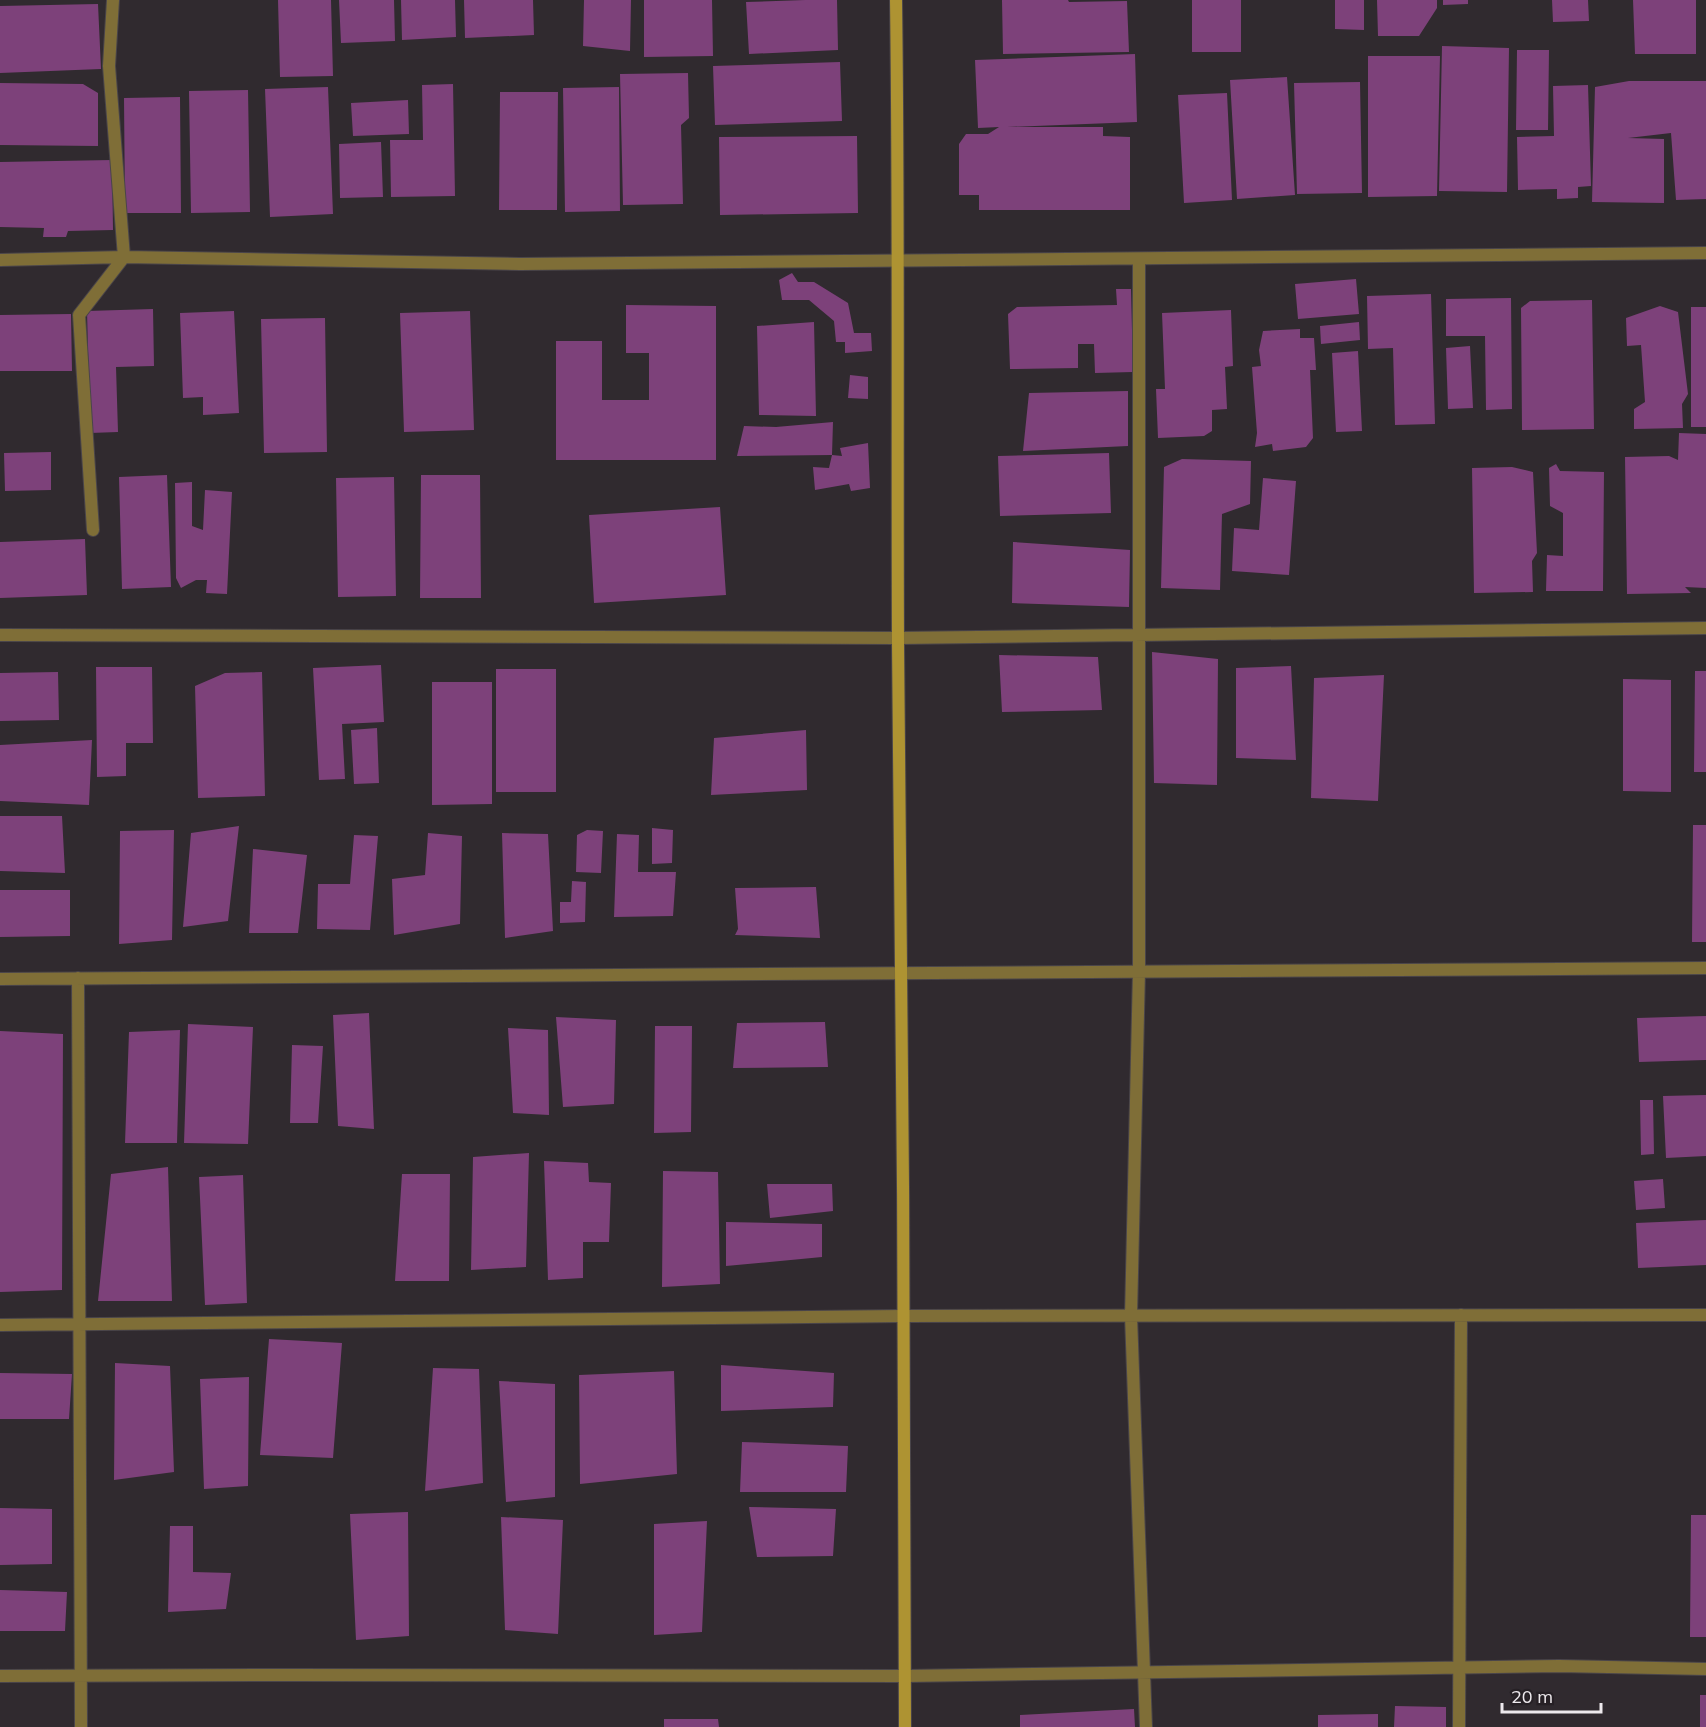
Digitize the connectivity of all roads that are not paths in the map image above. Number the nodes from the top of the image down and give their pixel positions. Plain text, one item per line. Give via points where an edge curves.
1 (113, 0) edge
2 (896, 0) edge
3 (1706, 254) edge
4 (124, 258) junction
5 (1139, 259) junction
6 (0, 260) edge
7 (899, 262) junction
8 (93, 530) dead end
9 (1706, 628) edge
10 (0, 635) edge
11 (1139, 635) junction
12 (898, 638) junction
13 (1706, 968) edge
14 (1138, 972) junction
15 (902, 973) junction
16 (78, 978) junction
17 (0, 979) edge
18 (1461, 1315) junction
19 (1706, 1315) edge
20 (903, 1316) junction
21 (1131, 1316) junction
22 (79, 1324) junction
23 (0, 1325) edge
24 (1460, 1667) junction
25 (1706, 1669) edge
26 (1144, 1672) junction
27 (0, 1676) edge
28 (80, 1676) junction
29 (906, 1676) junction
30 (81, 1727) edge
31 (905, 1727) edge
32 (1146, 1727) edge
33 (1459, 1727) edge

1 - 4 street via 109,66
2 - 7 street
3 - 5 street
4 - 6 street
4 - 7 street via 520,264
4 - 8 street via 79,315
5 - 7 street
5 - 11 street
7 - 12 street
9 - 11 street
10 - 12 street
11 - 12 street
11 - 14 street
12 - 15 street
13 - 14 street
14 - 15 street
14 - 21 street
15 - 16 street
15 - 20 street
16 - 17 street
16 - 22 street
18 - 19 street
18 - 21 street
18 - 24 street
20 - 21 street
20 - 22 street
20 - 29 street
21 - 26 street
22 - 23 street
22 - 28 street
24 - 25 street
24 - 26 street
24 - 33 street
26 - 29 street
26 - 32 street
27 - 28 street
28 - 29 street
28 - 30 street
29 - 31 street

